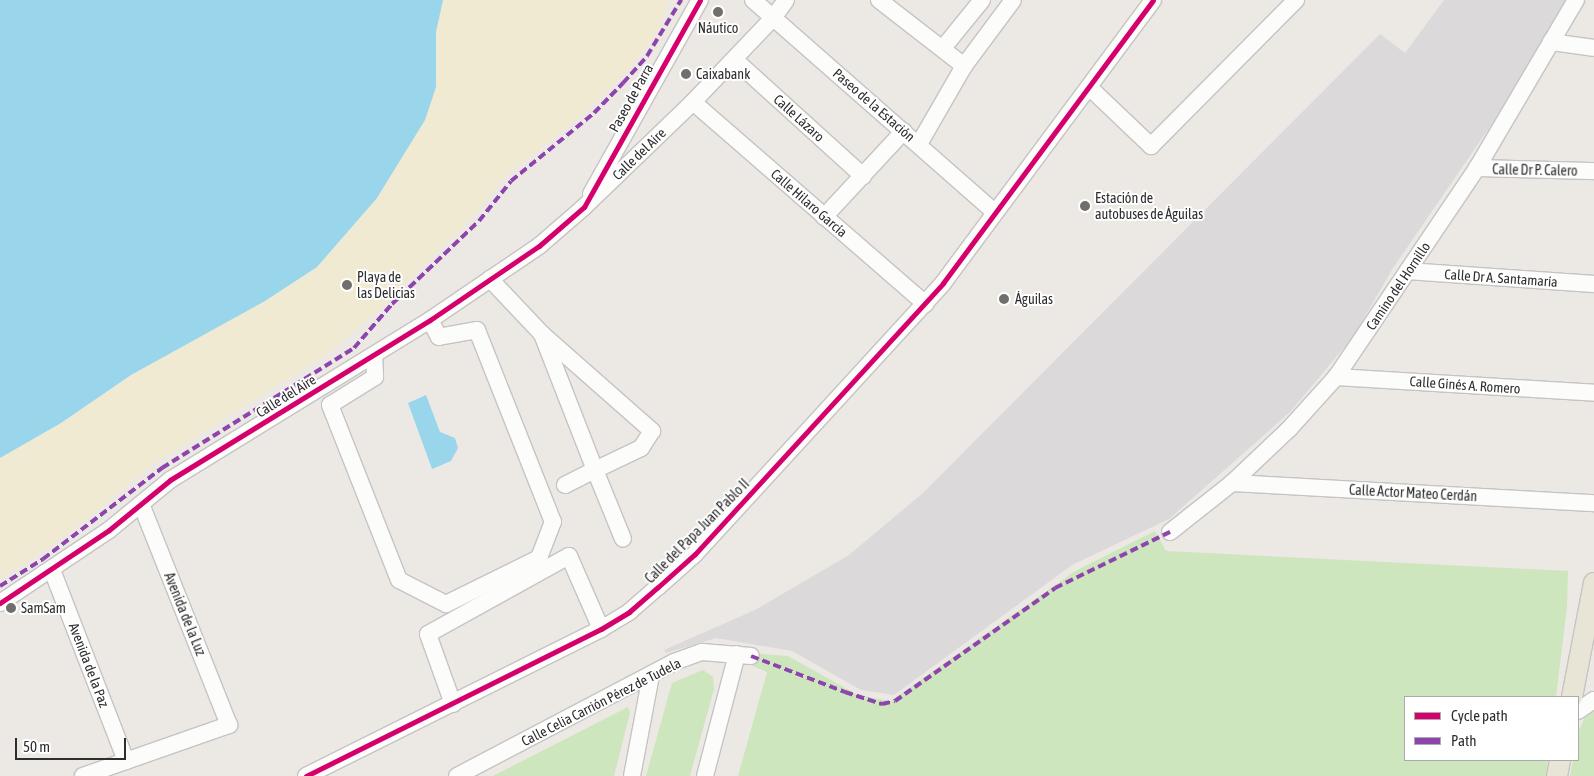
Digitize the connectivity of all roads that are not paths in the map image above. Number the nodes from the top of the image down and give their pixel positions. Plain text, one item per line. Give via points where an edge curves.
1 (700, 0) edge
2 (753, 0) edge
3 (786, 0) edge
4 (879, 0) edge
5 (982, 0) edge
6 (1013, 0) edge
7 (1153, 0) edge
8 (1296, 0) edge
9 (1576, 0) edge
10 (773, 18) junction
11 (1552, 42) junction
12 (943, 48) junction
13 (1594, 48) edge
14 (735, 60) junction
15 (964, 66) junction
16 (1089, 87) junction
17 (693, 102) junction
18 (904, 131) junction
19 (623, 137) junction
20 (919, 144) junction
21 (642, 152) junction
22 (1477, 168) junction
23 (1594, 171) edge
24 (864, 176) junction
25 (584, 207) junction
26 (994, 212) junction
27 (824, 217) junction
28 (1408, 271) junction
29 (490, 279) junction
30 (1594, 284) edge
31 (926, 304) junction
32 (430, 320) junction
33 (542, 334) junction
34 (374, 355) junction
35 (1336, 377) junction
36 (1594, 393) edge
37 (595, 470) junction
38 (1232, 483) junction
39 (565, 484) dead end
40 (1594, 503) edge
41 (141, 504) junction
42 (1170, 532) dead end
43 (623, 539) dead end
44 (52, 570) junction
45 (1593, 597) edge
46 (0, 603) edge
47 (601, 629) junction
48 (651, 675) junction
49 (1572, 696) edge
50 (1594, 700) edge
51 (452, 704) junction
52 (1579, 710) edge
53 (126, 761) junction
54 (1560, 761) edge
55 (83, 776) edge
56 (306, 776) edge
57 (458, 776) edge
58 (632, 776) edge
59 (705, 776) edge
60 (1557, 776) edge

1 - 19 street, Paseo de Parra
2 - 10 street, Paseo de la Estación
3 - 10 street, Calle del Aire
4 - 12 street
5 - 12 street
6 - 15 street
7 - 16 street, Calle del Papa Juan Pablo II
8 - 16 street via 1151,146
9 - 11 street, Camino del Hornillo
10 - 14 street, Calle del Aire
10 - 18 street, Paseo de la Estación
11 - 13 street
11 - 22 street, Camino del Hornillo
12 - 15 street
14 - 17 street, Calle del Aire
14 - 24 street, Calle Lázaro
15 - 20 street
16 - 26 street, Calle del Papa Juan Pablo II
17 - 21 street, Calle del Aire
17 - 27 street, Calle Hilaro García
18 - 20 street, Paseo de la Estación
18 - 24 street
19 - 21 street via 628,146
19 - 25 street, Paseo de Parra
20 - 26 street, Paseo de la Estación
21 - 25 street, Calle del Aire
22 - 23 street, Calle Dr P. Calero
22 - 28 street, Camino del Hornillo
24 - 27 street
25 - 29 street, Calle del Aire via 539,246
26 - 31 street, Calle del Papa Juan Pablo II
27 - 31 street, Calle Hilaro García
28 - 30 street, Calle Dr A. Santamaría
28 - 35 street, Camino del Hornillo
29 - 32 street, Calle del Aire
29 - 33 street
31 - 47 street, Calle del Papa Juan Pablo II via 695,554 629,612
32 - 34 street, Calle del Aire
32 - 34 street via 439,337 477,330 553,522 539,558 446,604 399,580 330,405 375,377
33 - 37 street
33 - 37 street via 652,430 641,448
34 - 41 street, Calle del Aire via 170,480
35 - 36 street, Calle Ginés A. Romero
35 - 38 street, Camino del Hornillo via 1290,428
37 - 39 street
37 - 43 street
38 - 40 street, Calle Actor Mateo Cerdán
38 - 42 street, Camino del Hornillo
41 - 44 street, Calle del Aire
41 - 53 street, Avenida de la Luz via 228,724
44 - 46 street, Calle del Aire
44 - 53 street, Avenida de la Paz
45 - 49 main road
47 - 51 street, Calle del Papa Juan Pablo II
47 - 51 street via 569,556 428,634
48 - 57 street, Calle Celia Carrión Pérez de Tudela
48 - 58 street
48 - 59 street, Calle Celia Carrión Pérez de Tudela via 702,652 744,655
50 - 52 street
51 - 56 street, Calle del Papa Juan Pablo II
53 - 55 street
54 - 60 main road

